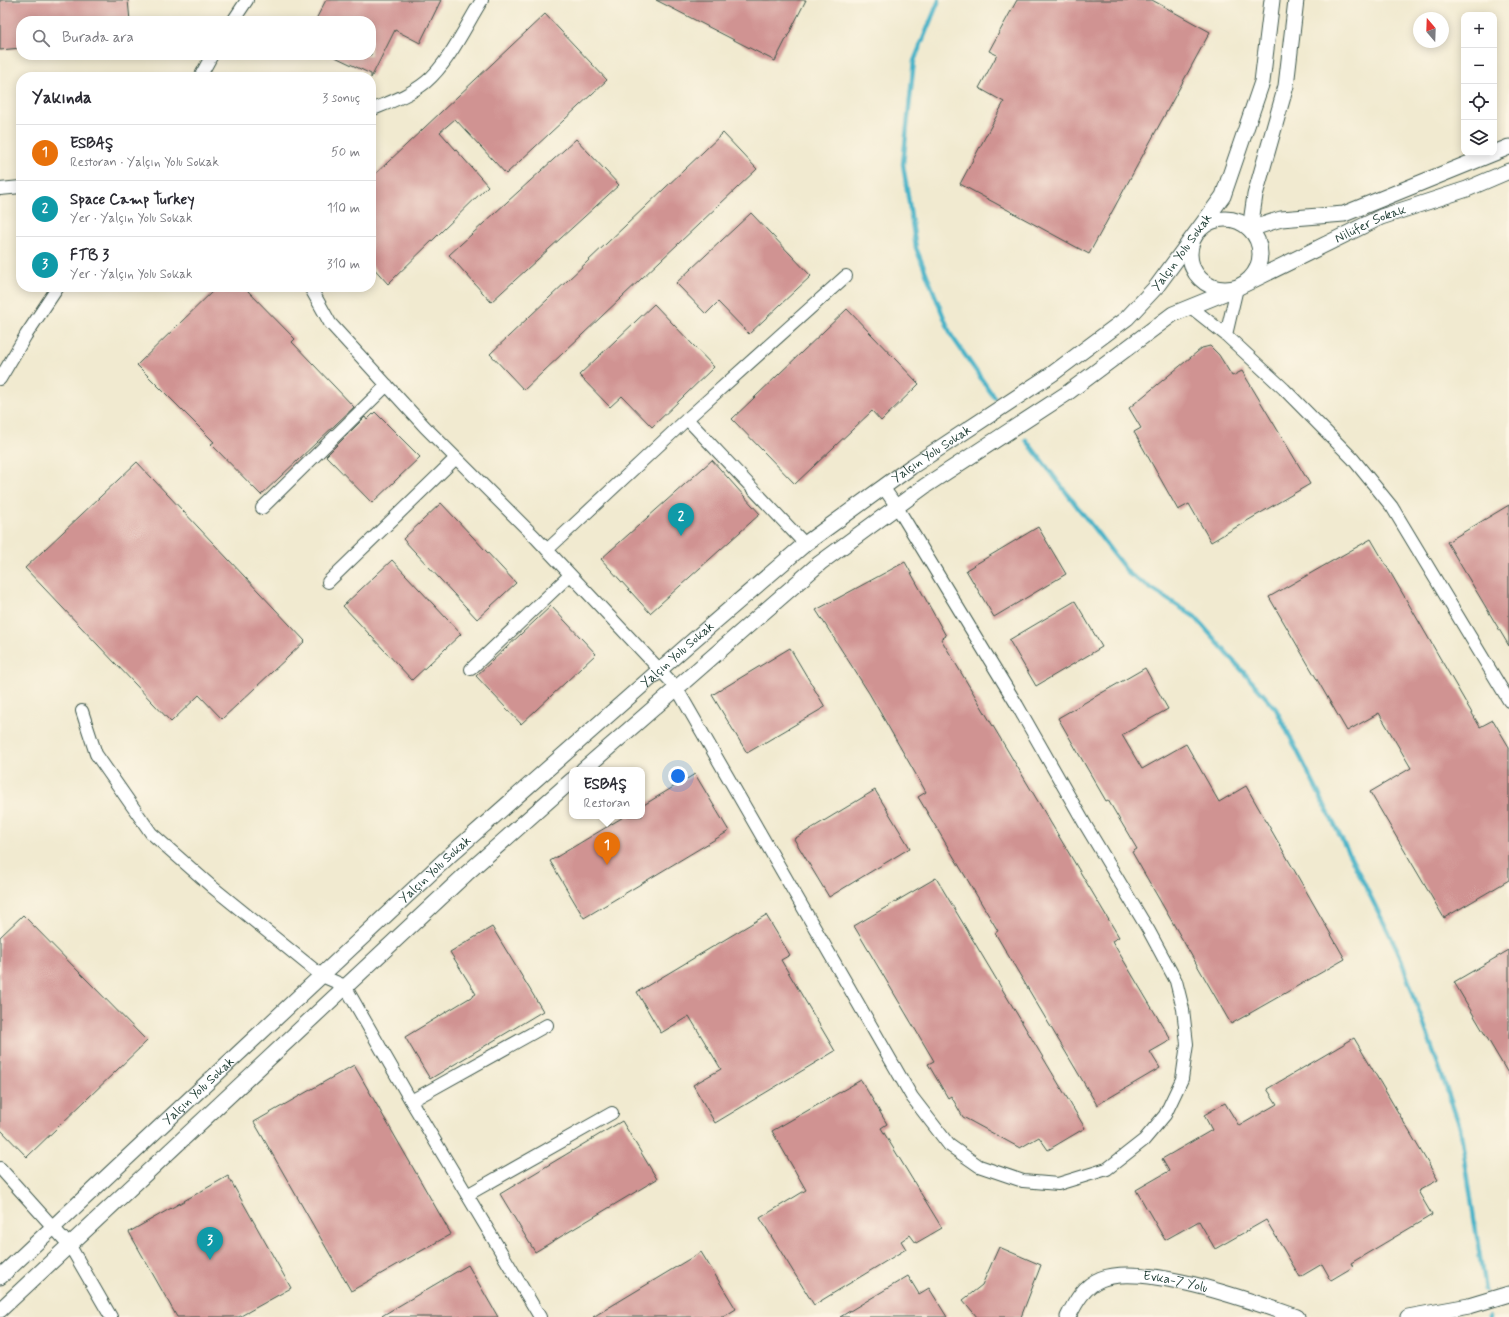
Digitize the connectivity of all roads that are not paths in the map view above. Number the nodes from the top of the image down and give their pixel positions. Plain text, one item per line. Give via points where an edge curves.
1 (247, 0) edge
2 (482, 0) edge
3 (1272, 0) edge
4 (1296, 0) edge
5 (236, 16) edge
6 (209, 60) edge
7 (203, 72) edge
8 (376, 108) edge
9 (1509, 147) edge
10 (1509, 171) edge
11 (16, 187) edge
12 (0, 189) edge
13 (1250, 230) junction
14 (1198, 231) junction
15 (846, 276) dead end
16 (1237, 288) junction
17 (55, 292) edge
18 (313, 292) edge
19 (1192, 308) junction
20 (1226, 336) junction
21 (0, 379) edge
22 (387, 385) junction
23 (687, 419) junction
24 (456, 458) junction
25 (883, 487) junction
26 (897, 507) junction
27 (262, 508) dead end
28 (805, 544) junction
29 (547, 550) junction
30 (570, 575) junction
31 (328, 582) dead end
32 (471, 669) dead end
33 (660, 670) junction
34 (676, 687) junction
35 (1509, 701) edge
36 (82, 711) dead end
37 (586, 767) edge
38 (569, 783) edge
39 (322, 976) junction
40 (345, 986) junction
41 (547, 1025) dead end
42 (411, 1101) junction
43 (612, 1113) dead end
44 (0, 1168) edge
45 (468, 1195) junction
46 (53, 1227) junction
47 (70, 1246) junction
48 (0, 1277) edge
49 (1509, 1294) edge
50 (0, 1310) edge
51 (537, 1316) edge
52 (111, 1317) edge
53 (1068, 1317) edge
54 (1297, 1317) edge
55 (1408, 1317) edge

1 - 5 street
2 - 8 street via 445,59 427,81 403,97
3 - 14 street, Yalçın Yolu Sokak via 1262,82 1223,196
4 - 13 street via 1286,86 1255,195
6 - 7 street
9 - 13 street, Nilüfer Sokak via 1344,214 1282,219
10 - 16 street, Nilüfer Sokak via 1467,189 1381,217
11 - 12 street
13 - 14 street via 1241,222 1224,219 1207,224
13 - 16 street via 1257,239 1260,262 1255,273
14 - 16 street via 1189,253 1190,264 1196,275 1214,288
14 - 25 street, Yalçın Yolu Sokak via 1157,286 1127,318 1052,374
15 - 23 street
16 - 19 street, Yalçın Yolu Sokak
16 - 20 street
17 - 21 street
18 - 22 street via 330,323
19 - 20 street
19 - 26 street, Yalçın Yolu Sokak via 1173,314 1066,394
20 - 35 street via 1284,389 1353,459 1392,507
22 - 24 street
22 - 27 street
23 - 28 street
23 - 29 street
24 - 29 street
24 - 31 street
25 - 26 street
25 - 28 street, Yalçın Yolu Sokak
26 - 34 street, Yalçın Yolu Sokak via 820,563
26 - 34 street via 1017,705 1176,981 1183,1009 1187,1044 1182,1079 1165,1115 1144,1140 1107,1170 1058,1184 1023,1182 979,1166 949,1145 912,1097
28 - 33 street, Yalçın Yolu Sokak
29 - 30 street
30 - 32 street
30 - 33 street
33 - 34 street
33 - 39 street, Yalçın Yolu Sokak via 449,856
34 - 37 street, Yalçın Yolu Sokak
36 - 39 street via 96,754 151,833 211,886
38 - 40 street, Yalçın Yolu Sokak
39 - 40 street
39 - 46 street, Yalçın Yolu Sokak
40 - 42 street
40 - 47 street, Yalçın Yolu Sokak
41 - 42 street
42 - 45 street
43 - 45 street
44 - 46 street
45 - 51 street
46 - 47 street
46 - 48 street, Yalçın Yolu Sokak
47 - 50 street, Yalçın Yolu Sokak
47 - 52 street
49 - 55 street via 1469,1306
53 - 54 street, Evka-7 Yolu via 1088,1287 1114,1275 1147,1276 1212,1289

